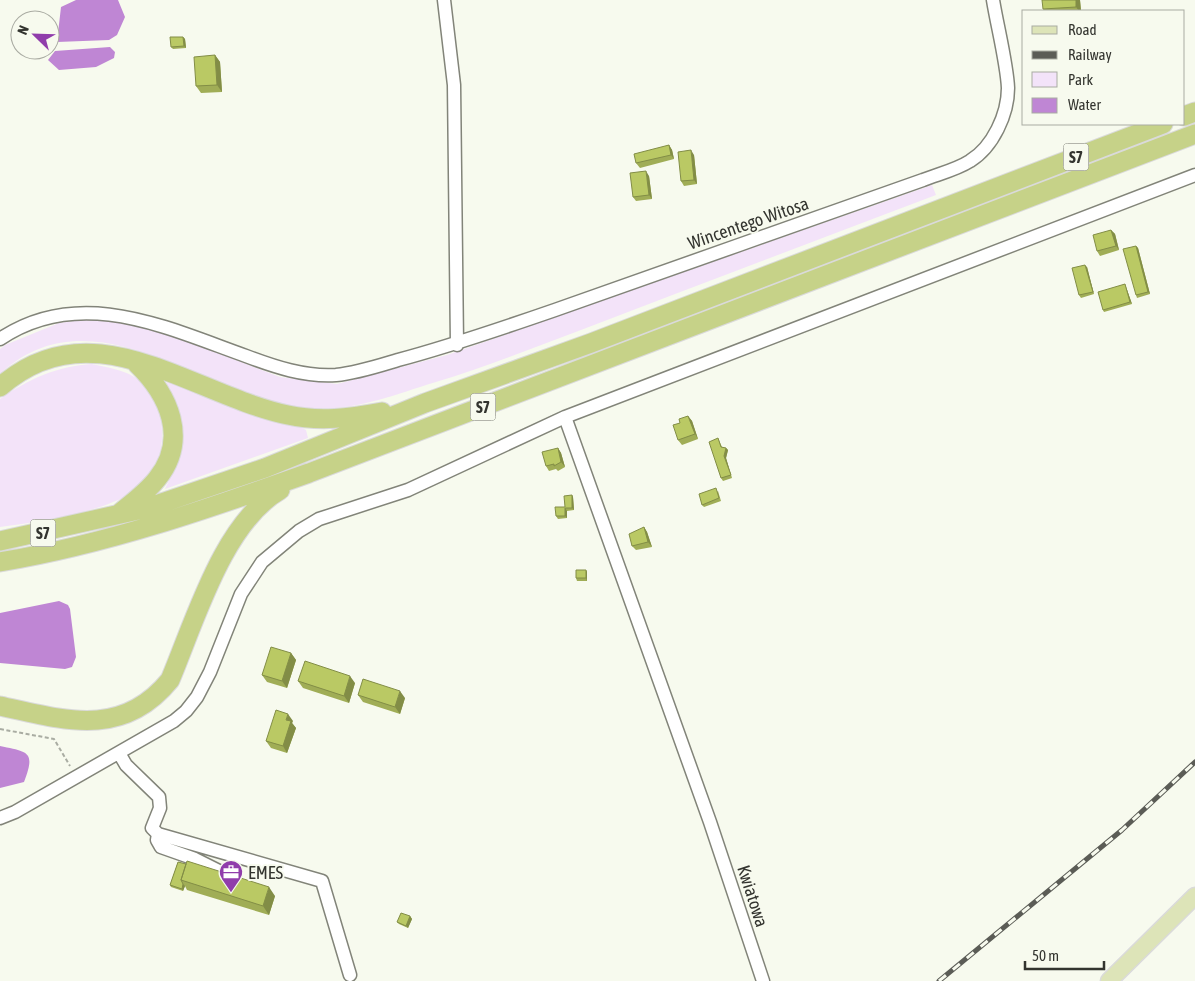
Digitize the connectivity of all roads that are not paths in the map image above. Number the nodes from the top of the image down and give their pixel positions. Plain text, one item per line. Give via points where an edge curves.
1 (444, 0) edge
2 (993, 0) edge
3 (1160, 125) edge
4 (1195, 134) edge
5 (1195, 175) edge
6 (0, 339) edge
7 (457, 345) junction
8 (136, 362) junction
9 (0, 387) edge
10 (425, 403) junction
11 (565, 417) junction
12 (309, 473) junction
13 (116, 517) junction
14 (0, 541) edge
15 (0, 562) edge
16 (0, 706) edge
17 (119, 753) junction
18 (0, 818) edge
19 (158, 834) junction
20 (244, 880) edge
21 (1195, 896) edge
22 (350, 975) dead end
23 (1110, 980) edge
24 (763, 981) edge

1 - 7 street via 454,85
2 - 7 street, Wincentego Witosa via 1008,88 1004,115 986,145 969,161
3 - 10 highway, S7 via 600,340
4 - 12 highway, S7
5 - 11 street
6 - 7 street, Wincentego Witosa via 47,318 106,313 141,319 280,368 330,375 359,371
8 - 9 highway via 94,352 58,355 25,368
8 - 10 highway via 265,408 306,418 349,418
8 - 13 highway via 155,382 168,407 172,422 170,454 157,479
10 - 13 highway, S7 via 265,468
11 - 17 street via 408,490 318,519 286,540 262,562 242,594 210,672 186,711
11 - 24 street, Kwiatowa via 710,822
12 - 15 highway, S7 via 132,533
12 - 16 highway via 270,496 232,539 220,560 170,680 158,696 130,713 87,722
13 - 14 highway, S7
17 - 18 street
17 - 19 street via 126,765 159,797 160,808 152,828
19 - 20 street via 161,848
19 - 22 street via 322,881
21 - 23 main road

